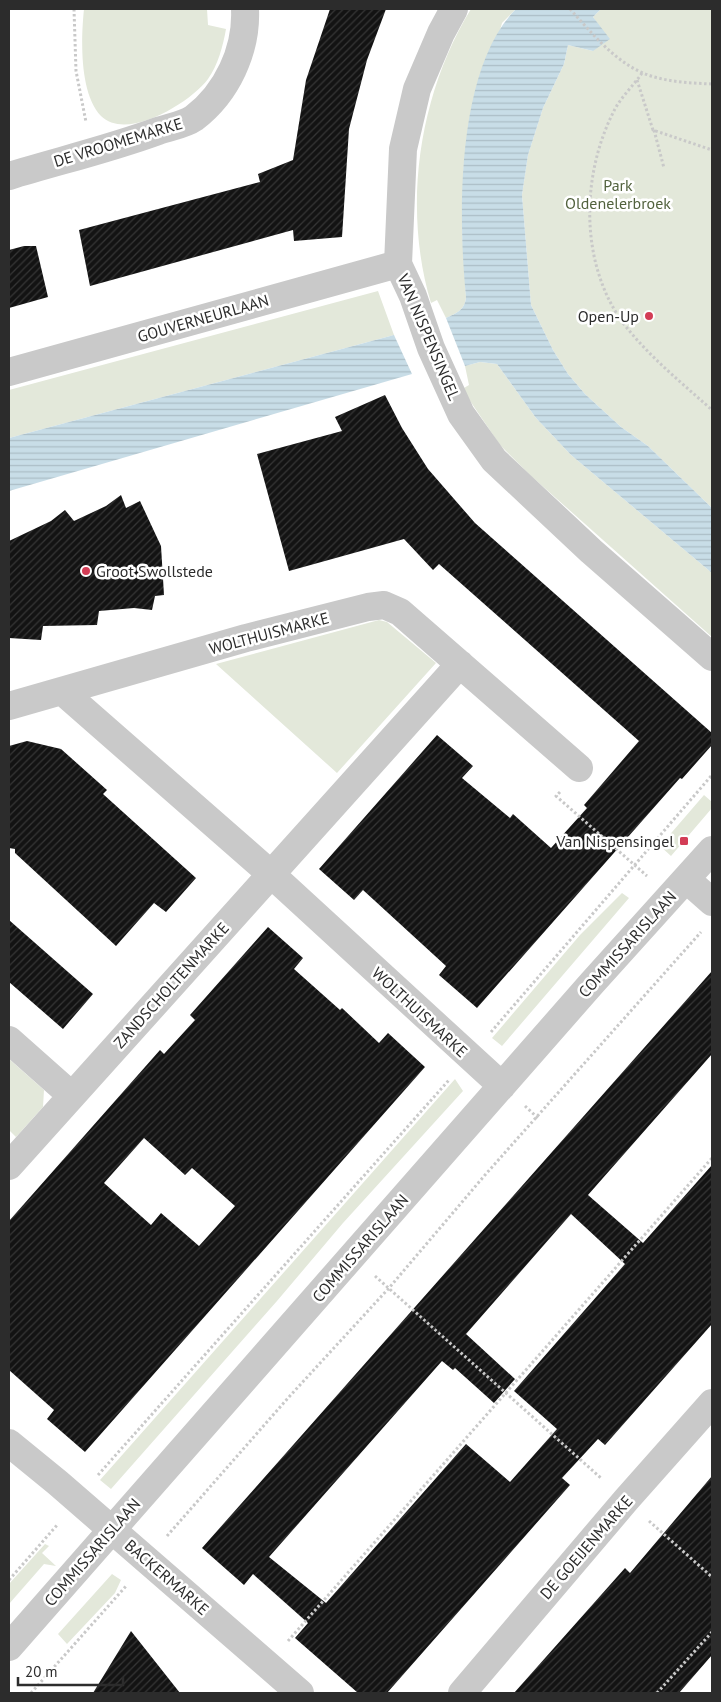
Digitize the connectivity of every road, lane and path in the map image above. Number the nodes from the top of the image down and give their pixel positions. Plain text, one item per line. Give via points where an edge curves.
1 (74, 9) edge
2 (245, 9) edge
3 (454, 9) edge
4 (570, 9) edge
5 (642, 73) junction
6 (637, 80) junction
7 (712, 84) edge
8 (654, 130) junction
9 (712, 150) edge
10 (93, 151) junction
11 (664, 168) dead end
12 (9, 176) edge
13 (398, 264) junction
14 (9, 372) edge
15 (712, 410) edge
16 (712, 657) edge
17 (460, 664) junction
18 (62, 691) junction
19 (9, 706) edge
20 (579, 768) joint
21 (712, 775) edge
22 (712, 850) edge
23 (635, 865) junction
24 (272, 876) junction
25 (678, 888) junction
26 (709, 914) edge
27 (9, 1040) edge
28 (469, 1057) junction
29 (502, 1086) junction
30 (71, 1095) junction
31 (712, 1158) edge
32 (9, 1166) edge
33 (353, 1256) junction
34 (389, 1288) junction
35 (506, 1393) junction
36 (712, 1403) edge
37 (9, 1444) edge
38 (94, 1480) dead end
39 (626, 1500) junction
40 (60, 1522) dead end
41 (112, 1530) junction
42 (164, 1540) dead end
43 (712, 1577) edge
44 (9, 1580) edge
45 (129, 1582) dead end
46 (712, 1632) edge
47 (9, 1647) edge
48 (267, 1664) junction
49 (31, 1693) edge
50 (300, 1693) edge
51 (462, 1693) edge
52 (657, 1693) edge

1 - 10 path via 76,71
2 - 10 street, DE VROOMEMARKE via 242,45 232,70 212,101 192,120
3 - 13 street, VAN NISPENSINGEL via 417,89 403,149
4 - 5 path via 607,49
5 - 6 path
5 - 7 path via 680,82
6 - 8 path
6 - 15 path via 616,107 598,147 590,188 591,241 610,304 627,328 654,358
8 - 9 path
8 - 11 path
10 - 12 street, DE VROOMEMARKE
13 - 14 street, GOUVERNEURLAAN
13 - 16 street, VAN NISPENSINGEL via 441,373 461,414 494,460
17 - 18 street, WOLTHUISMARKE via 400,612 384,605 246,638
17 - 20 street, WOLTHUISMARKE
17 - 24 street
18 - 19 street, WOLTHUISMARKE
18 - 24 street, WOLTHUISMARKE
20 - 23 path via 556,796
21 - 23 path
22 - 25 street, COMMISSARISLAAN
23 - 25 path
23 - 28 path
24 - 28 street, WOLTHUISMARKE
24 - 30 street, ZANDSCHOLTENMARKE
25 - 26 street
25 - 29 street, COMMISSARISLAAN
26 - 34 path via 538,1118
27 - 30 street
28 - 29 street, WOLTHUISMARKE
28 - 38 path
29 - 33 street, COMMISSARISLAAN
30 - 32 street, ZANDSCHOLTENMARKE
31 - 35 path
33 - 34 path
33 - 41 street, COMMISSARISLAAN
34 - 35 path
34 - 42 path
35 - 39 path
35 - 48 path
36 - 39 street, DE GOEIJENMARKE
37 - 41 street, BACKERMARKE
39 - 43 path
39 - 51 street, DE GOEIJENMARKE
40 - 44 path
41 - 47 street, COMMISSARISLAAN
41 - 48 street, BACKERMARKE
45 - 49 path
46 - 52 path
48 - 50 street, BACKERMARKE

